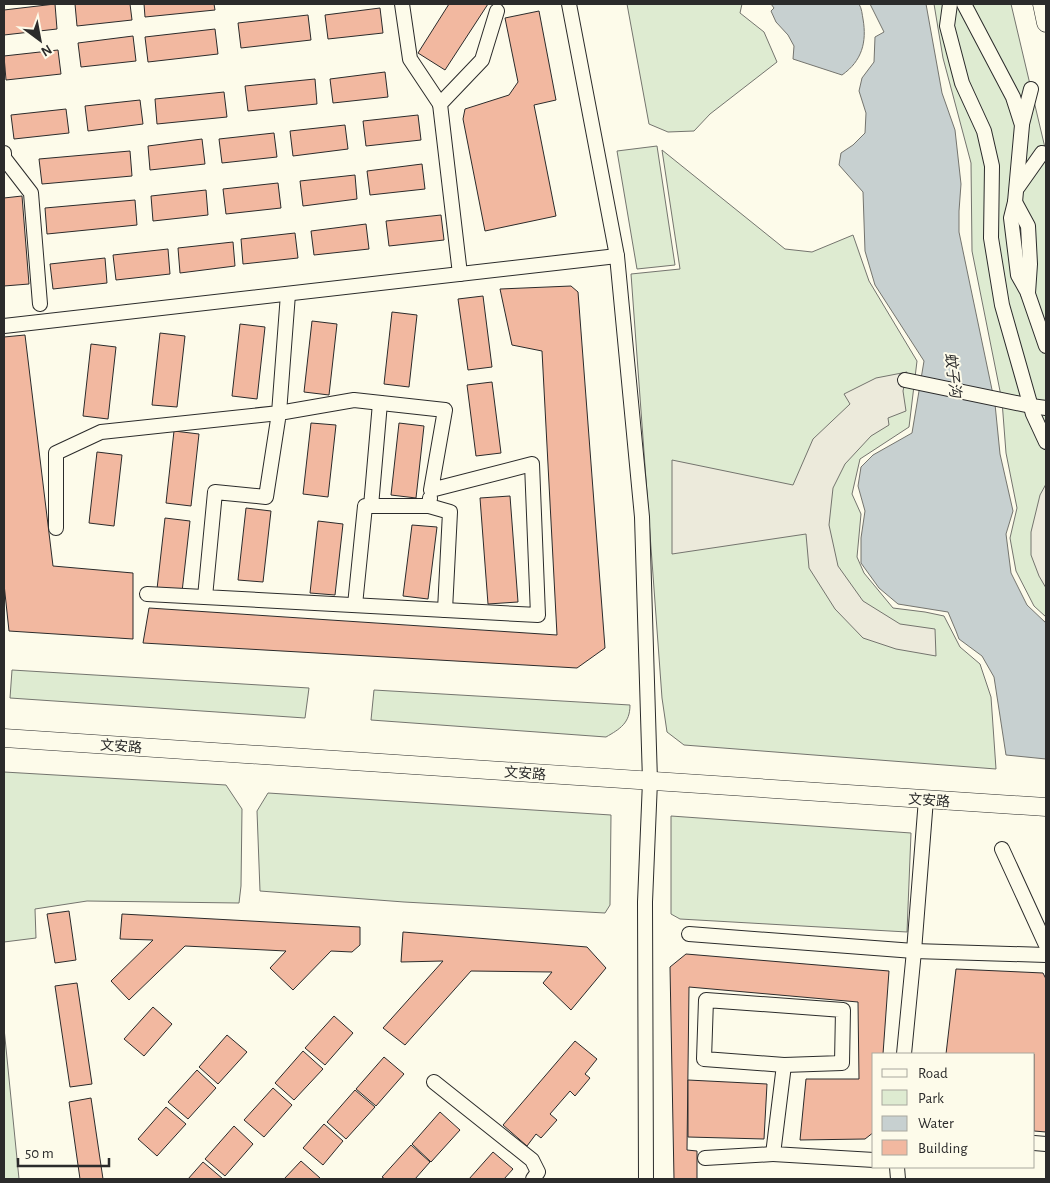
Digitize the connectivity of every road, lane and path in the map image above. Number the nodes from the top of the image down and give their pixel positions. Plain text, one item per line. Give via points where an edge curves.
1 (402, 4) edge
2 (569, 4) edge
3 (950, 4) edge
4 (964, 4) edge
5 (1042, 4) edge
6 (497, 11) dead end
7 (1046, 23) edge
8 (1031, 89) dead end
9 (440, 104) junction
10 (1022, 125) junction
11 (4, 153) edge
12 (1042, 153) dead end
13 (1016, 195) junction
14 (617, 256) junction
15 (460, 274) junction
16 (288, 294) junction
17 (40, 304) dead end
18 (4, 326) edge
19 (1046, 346) edge
20 (905, 380) dead end
21 (380, 403) junction
22 (1031, 406) junction
23 (1046, 408) edge
24 (279, 413) junction
25 (1046, 442) edge
26 (431, 490) junction
27 (371, 506) junction
28 (429, 506) junction
29 (56, 528) dead end
30 (147, 594) dead end
31 (205, 597) junction
32 (355, 605) junction
33 (445, 610) junction
34 (4, 738) edge
35 (650, 781) junction
36 (926, 799) junction
37 (1046, 807) edge
38 (1002, 850) dead end
39 (689, 934) dead end
40 (1046, 945) edge
41 (914, 951) junction
42 (1046, 955) edge
43 (904, 1053) edge
44 (784, 1065) junction
45 (434, 1082) dead end
46 (773, 1154) junction
47 (705, 1158) dead end
48 (872, 1160) edge
49 (533, 1179) edge
50 (646, 1179) edge

1 - 9 street via 410,59
2 - 14 street
3 - 22 street via 947,26 962,83 984,131 992,166 991,238 997,276 1002,305
4 - 10 street via 1014,97
5 - 7 main road
6 - 9 street via 482,60
8 - 10 street
9 - 15 street
10 - 13 street
11 - 17 street via 4,158 31,193
12 - 13 street
13 - 19 street via 1011,218 1018,275
14 - 15 street
14 - 35 street via 642,517
15 - 16 street
16 - 18 street
16 - 24 street
20 - 22 street
21 - 24 street via 354,400
21 - 26 street via 445,410
21 - 27 street
22 - 23 street
22 - 25 street
24 - 29 street via 101,432 56,453
24 - 31 street via 266,497 215,492
26 - 28 street
26 - 33 street via 532,464 538,615
27 - 28 street
27 - 32 street via 365,506
28 - 33 street via 450,512
30 - 31 street
31 - 32 street
32 - 33 street
34 - 35 main road, 文安路
35 - 36 main road, 文安路
35 - 50 street via 646,902
36 - 37 main road, 文安路
36 - 41 street
38 - 40 street
39 - 41 street
41 - 42 street
41 - 43 street
44 - 44 street via 842,1063 843,1010 706,1000 704,1059
44 - 46 street
45 - 49 street via 532,1160 538,1172
46 - 47 street
46 - 48 street

